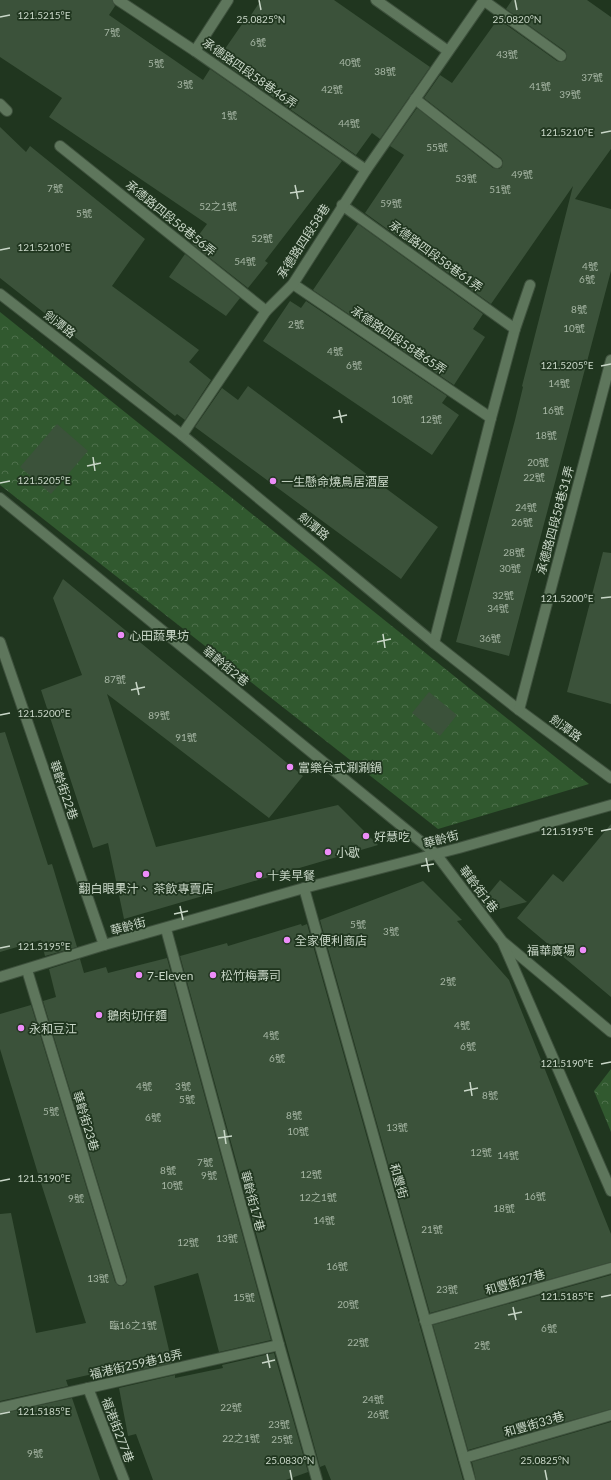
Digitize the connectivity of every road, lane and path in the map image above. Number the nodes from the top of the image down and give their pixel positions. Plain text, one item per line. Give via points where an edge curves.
1 (118, 0) edge
2 (228, 0) edge
3 (376, 0) edge
4 (483, 0) edge
5 (195, 51) junction
6 (448, 51) junction
7 (560, 56) dead end
8 (415, 99) junction
9 (60, 146) dead end
10 (497, 163) dead end
11 (366, 170) junction
12 (342, 205) junction
13 (293, 284) junction
14 (530, 284) dead end
15 (0, 294) edge
16 (266, 311) junction
17 (515, 329) junction
18 (611, 360) edge
19 (491, 418) junction
20 (182, 435) junction
21 (0, 498) edge
22 (0, 642) edge
23 (434, 642) junction
24 (518, 710) junction
25 (611, 778) edge
26 (611, 805) edge
27 (436, 854) junction
28 (304, 888) junction
29 (166, 929) junction
30 (502, 941) junction
31 (104, 946) junction
32 (27, 970) junction
33 (0, 977) edge
34 (611, 1032) edge
35 (611, 1191) edge
36 (611, 1268) edge
37 (121, 1280) dead end
38 (425, 1321) junction
39 (279, 1345) junction
40 (88, 1388) junction
41 (0, 1408) edge
42 (611, 1415) edge
43 (464, 1458) junction
44 (124, 1480) edge
45 (317, 1480) edge
46 (470, 1480) edge

1 - 5 street, 承德路四段58巷46弄
2 - 5 street
3 - 6 street
4 - 6 street, 承德路四段58巷
4 - 7 street, 承德路四段58巷
5 - 11 street, 承德路四段58巷46弄
6 - 8 street, 承德路四段58巷
8 - 10 street
8 - 11 street, 承德路四段58巷
9 - 16 street, 承德路四段58巷56弄
11 - 12 street, 承德路四段58巷
12 - 13 street, 承德路四段58巷
12 - 17 street, 承德路四段58巷61弄
13 - 16 street, 承德路四段58巷
13 - 19 street, 承德路四段58巷65弄
14 - 17 street
15 - 20 street, 劍潭路
16 - 20 street, 承德路四段58巷
17 - 19 street
18 - 24 street, 承德路四段58巷31弄
19 - 23 street
20 - 23 street, 劍潭路
21 - 27 street, 華齡街2巷
22 - 31 street, 華齡街22巷
23 - 24 street, 劍潭路
24 - 25 street, 劍潭路
26 - 27 street, 華齡街
27 - 28 street, 華齡街
27 - 30 street, 華齡街1巷
28 - 29 street, 華齡街
28 - 38 street, 和豐街
29 - 31 street, 華齡街
29 - 39 street, 華齡街17巷
30 - 34 street
30 - 35 street
31 - 32 street, 華齡街
32 - 33 street, 華齡街
32 - 37 street, 華齡街23巷
36 - 38 street, 和豐街27巷
38 - 43 street, 和豐街
39 - 40 street, 福港街259巷18弄
39 - 45 street, 華齡街17巷
40 - 41 street, 福港街259巷18弄
40 - 44 street, 福港街277巷
42 - 43 street, 和豐街33巷
43 - 46 street, 和豐街

